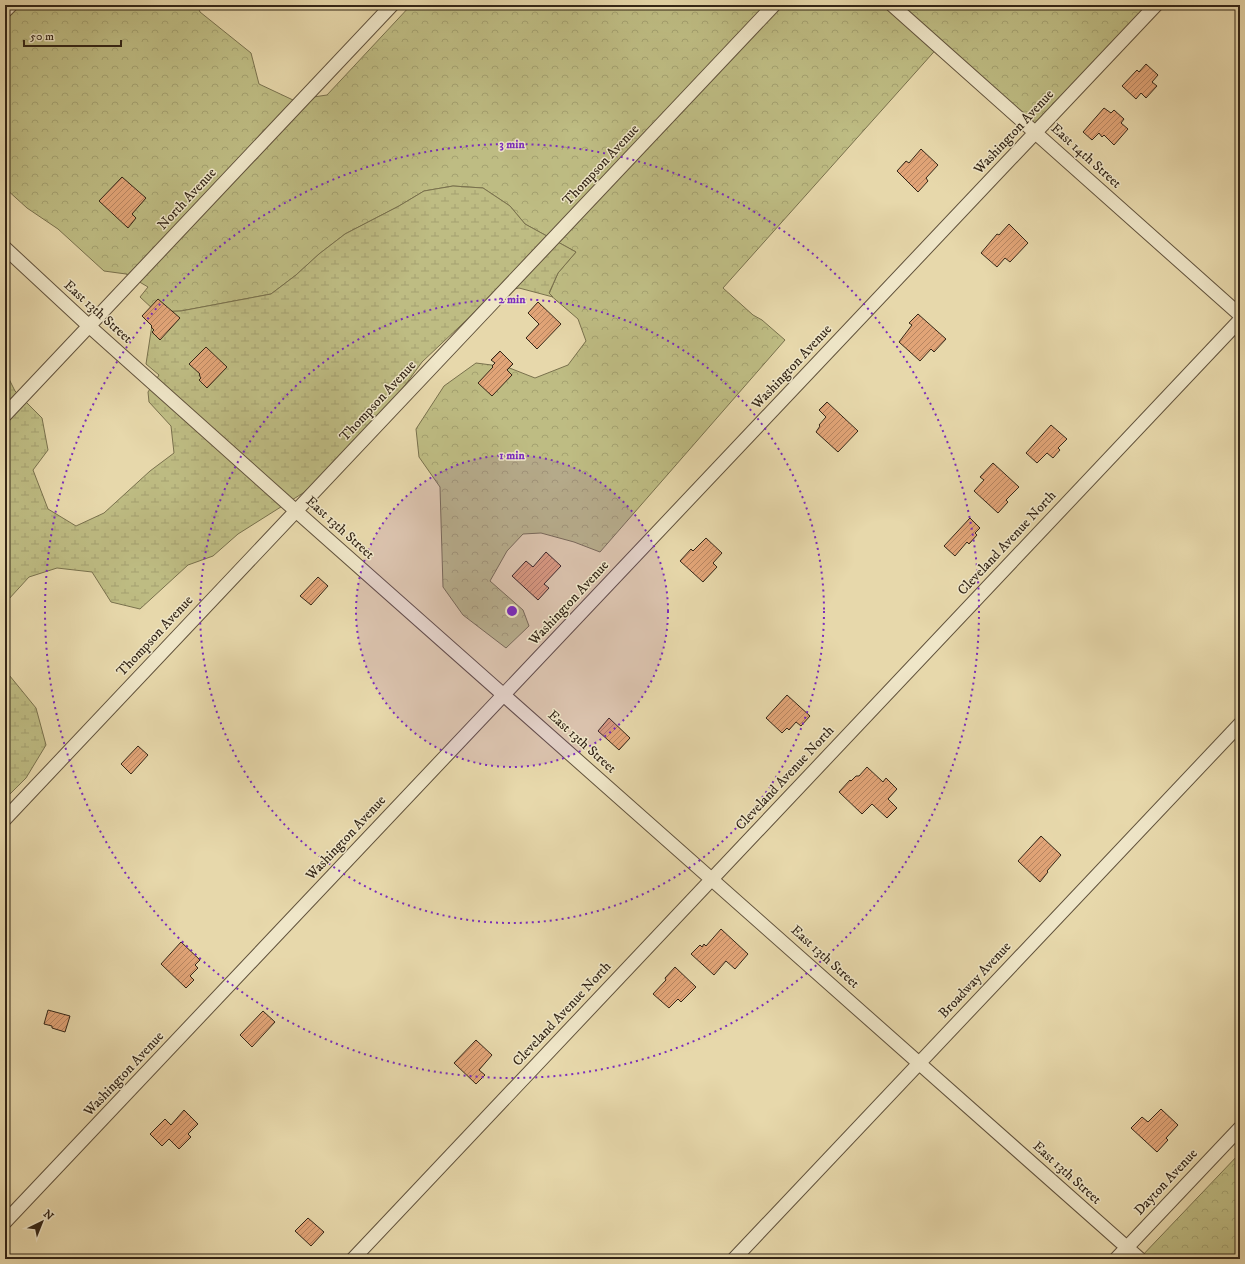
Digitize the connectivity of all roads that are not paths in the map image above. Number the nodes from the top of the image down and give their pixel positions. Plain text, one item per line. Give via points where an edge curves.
1 (11, 5) edge
2 (392, 5) edge
3 (774, 5) edge
4 (892, 5) edge
5 (1156, 5) edge
6 (5, 11) edge
7 (1035, 133) junction
8 (5, 248) edge
9 (1240, 314) edge
10 (1240, 320) edge
11 (89, 326) junction
12 (5, 415) edge
13 (296, 511) junction
14 (504, 695) junction
15 (1240, 724) edge
16 (5, 819) edge
17 (712, 878) junction
18 (919, 1063) junction
19 (1240, 1128) edge
20 (5, 1222) edge
21 (1127, 1248) junction
22 (353, 1259) edge
23 (734, 1259) edge
24 (1116, 1259) edge
25 (1140, 1259) edge

1 - 6 street
2 - 11 street, North Avenue
3 - 13 street, Thompson Avenue
4 - 7 street, East 14th Street
5 - 7 street, Washington Avenue
7 - 9 street, East 14th Street
7 - 14 street, Washington Avenue
8 - 11 street, East 13th Street
10 - 17 street, Cleveland Avenue North
11 - 12 street, North Avenue
11 - 13 street, East 13th Street
13 - 14 street, East 13th Street
13 - 16 street, Thompson Avenue
14 - 17 street, East 13th Street
14 - 20 street, Washington Avenue
15 - 18 street, Broadway Avenue
17 - 18 street, East 13th Street
17 - 22 street, Cleveland Avenue North
18 - 21 street, East 13th Street
18 - 23 street, Broadway Avenue
19 - 21 street, Dayton Avenue
21 - 24 street, Dayton Avenue
21 - 25 street, East 13th Street

